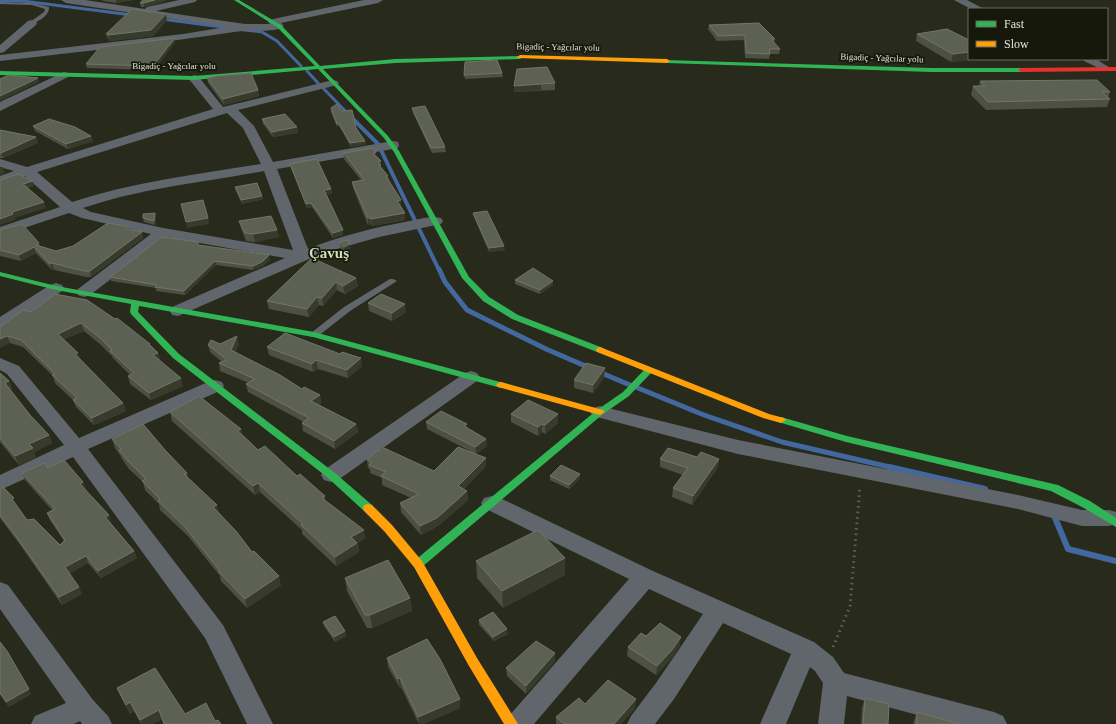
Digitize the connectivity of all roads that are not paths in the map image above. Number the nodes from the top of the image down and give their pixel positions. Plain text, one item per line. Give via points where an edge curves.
1 (66, 0) edge
2 (97, 0) edge
3 (192, 0) edge
4 (236, 0) edge
5 (378, 0) edge
6 (959, 0) edge
7 (0, 3) edge
8 (84, 3) junction
9 (977, 8) edge
10 (138, 11) junction
11 (32, 23) joint
12 (276, 24) junction
13 (242, 28) junction
14 (0, 50) edge
15 (0, 58) edge
16 (1090, 60) edge
17 (318, 67) junction
18 (1110, 68) edge
19 (0, 73) edge
20 (64, 75) junction
21 (194, 78) junction
22 (333, 82) junction
23 (0, 107) edge
24 (225, 110) junction
25 (389, 146) junction
26 (0, 163) edge
27 (269, 166) junction
28 (27, 171) junction
29 (0, 181) edge
30 (70, 208) junction
31 (426, 223) junction
32 (0, 232) edge
33 (163, 232) junction
34 (303, 256) junction
35 (0, 274) edge
36 (393, 281) dead end
37 (56, 288) junction
38 (84, 292) junction
39 (136, 302) junction
40 (178, 311) junction
41 (0, 325) edge
42 (314, 335) junction
43 (0, 363) edge
44 (648, 370) junction
45 (471, 377) junction
46 (215, 386) junction
47 (600, 412) junction
48 (76, 447) junction
49 (331, 474) junction
50 (0, 483) edge
51 (492, 503) junction
52 (1113, 520) edge
53 (418, 564) junction
54 (645, 577) junction
55 (0, 591) edge
56 (718, 610) junction
57 (822, 665) junction
58 (73, 719) edge
59 (260, 724) edge
60 (510, 724) edge
61 (518, 724) edge
62 (640, 724) edge
63 (772, 724) edge
64 (831, 724) edge
65 (994, 724) edge

1 - 8 street
2 - 8 street
3 - 10 street
4 - 12 street
5 - 12 street
6 - 9 street
7 - 11 lane via 32,4 47,8 46,13
8 - 10 street
10 - 13 street
11 - 14 street
12 - 13 street
12 - 17 street
13 - 15 street
16 - 18 street
17 - 18 street, Bigadiç - Yağcılar yolu via 395,61 528,57 931,70
17 - 21 street, Bigadiç - Yağcılar yolu
17 - 22 street
19 - 20 street, Bigadiç - Yağcılar yolu
20 - 21 street, Bigadiç - Yağcılar yolu
20 - 23 street
21 - 24 street
22 - 24 street
22 - 25 street
24 - 27 street via 248,126
24 - 28 street
25 - 27 street
25 - 31 street
26 - 28 street
27 - 30 street via 148,187 91,200
27 - 34 street
28 - 29 street
28 - 30 street
30 - 32 street
30 - 33 street via 92,216
31 - 34 street via 356,239
31 - 44 street via 466,278 486,299 515,317
33 - 34 street
33 - 38 street
34 - 40 street
35 - 37 street
36 - 42 lane via 347,309
37 - 38 street
37 - 41 street
38 - 39 street
39 - 40 street
39 - 46 street via 134,312 176,356
40 - 42 street
42 - 45 street
43 - 48 street via 13,370
44 - 47 street via 629,393
44 - 52 street via 802,428 1054,488 1072,495
45 - 47 street
45 - 49 street
46 - 48 street
46 - 49 street
47 - 51 street
47 - 52 street via 738,447 1018,502 1082,518
48 - 50 street
48 - 59 street via 214,632
49 - 53 street via 388,528
51 - 53 street
51 - 54 street
53 - 60 street
54 - 56 street
54 - 61 street
55 - 58 street
56 - 57 street
56 - 62 street
57 - 63 street
57 - 64 street
57 - 65 street

